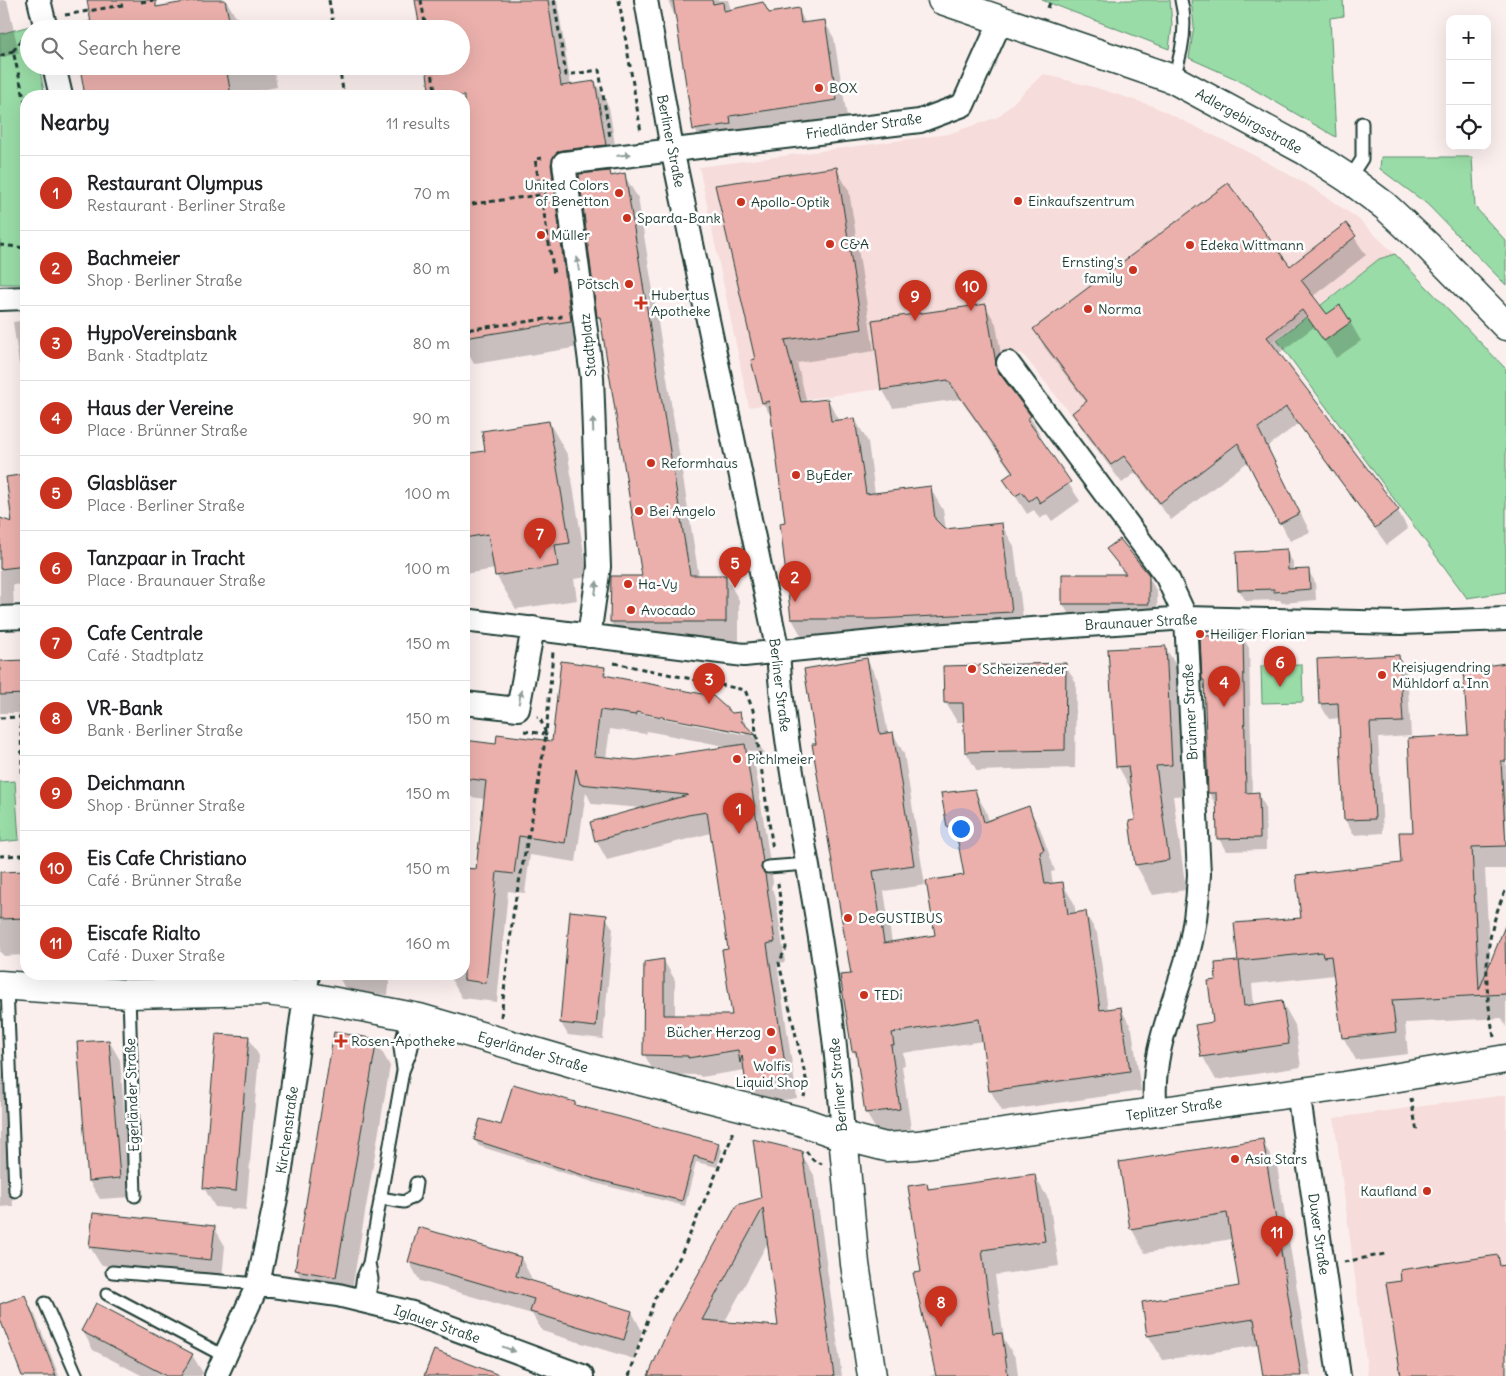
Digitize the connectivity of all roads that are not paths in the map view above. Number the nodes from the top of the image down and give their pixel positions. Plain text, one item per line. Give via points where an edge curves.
1 (646, 0) edge
2 (942, 0) edge
3 (1181, 0) edge
4 (1001, 20) junction
5 (56, 75) edge
6 (1173, 79) junction
7 (60, 90) edge
8 (1362, 123) dead end
9 (672, 149) junction
10 (1349, 179) junction
11 (20, 298) edge
12 (0, 299) edge
13 (1506, 326) edge
14 (1008, 363) dead end
15 (20, 617) edge
16 (0, 618) edge
17 (1186, 618) junction
18 (1506, 619) edge
19 (470, 621) edge
20 (533, 628) junction
21 (589, 636) junction
22 (778, 652) junction
23 (470, 705) edge
24 (807, 864) junction
25 (772, 867) road end
26 (306, 985) edge
27 (4, 986) edge
28 (129, 994) junction
29 (414, 1017) junction
30 (1502, 1060) edge
31 (1298, 1091) junction
32 (1156, 1112) junction
33 (843, 1136) junction
34 (416, 1183) dead end
35 (14, 1191) dead end
36 (136, 1196) dead end
37 (380, 1198) junction
38 (112, 1272) dead end
39 (258, 1284) junction
40 (107, 1294) dead end
41 (363, 1301) junction
42 (45, 1303) dead end
43 (221, 1367) edge
44 (77, 1376) edge
45 (582, 1376) edge
46 (872, 1376) edge
47 (1339, 1376) edge

1 - 9 street, Berliner Straße
2 - 4 street, Adlergebirgsstraße
3 - 6 lane via 1184,32
4 - 6 street, Adlergebirgsstraße
4 - 9 street, Friedländer Straße via 963,105 920,121
5 - 7 street
6 - 10 street, Adlergebirgsstraße via 1289,142
8 - 10 lane via 1362,159
21 -> 9 street, Stadtplatz via 599,567 592,377 564,163
9 - 22 street, Berliner Straße
10 - 13 street, Adlergebirgsstraße via 1385,206 1428,246
11 - 12 street
14 - 17 street, Brünner Straße via 1167,577
15 - 16 street
17 - 18 street, Braunauer Straße via 1401,623
17 - 22 street, Braunauer Straße via 932,636
17 - 32 street, Brünner Straße via 1198,898 1186,960 1158,1050 1153,1088
19 - 20 street
20 - 21 street
23 -> 20 street via 518,720
21 - 22 street via 744,655
22 - 24 street, Berliner Straße via 781,696
24 - 25 lane
24 - 33 street, Berliner Straße via 839,1079
26 - 28 street, Egerländer Straße via 266,991
26 - 29 street, Egerländer Straße
26 - 39 street, Kirchenstraße via 279,1184
27 - 28 street, Egerländer Straße via 82,987
27 - 35 lane, Egerländer Straße
28 - 36 lane, Egerländer Straße
29 - 33 street, Egerländer Straße via 497,1043 800,1121
29 - 37 lane via 411,1051 403,1071
30 - 31 street, Teplitzer Straße
31 - 32 street, Teplitzer Straße
31 - 47 street, Duxer Straße
32 - 33 street, Teplitzer Straße via 917,1145 886,1147
33 - 46 street, Berliner Straße via 855,1264
34 - 37 lane via 414,1196 404,1202
37 - 41 lane
38 - 39 lane
39 - 41 street, Iglauer Straße
39 - 43 street, Kirchenstraße
40 - 43 lane, Kirchenstraße
41 -> 45 street, Iglauer Straße via 412,1312
42 - 44 lane

